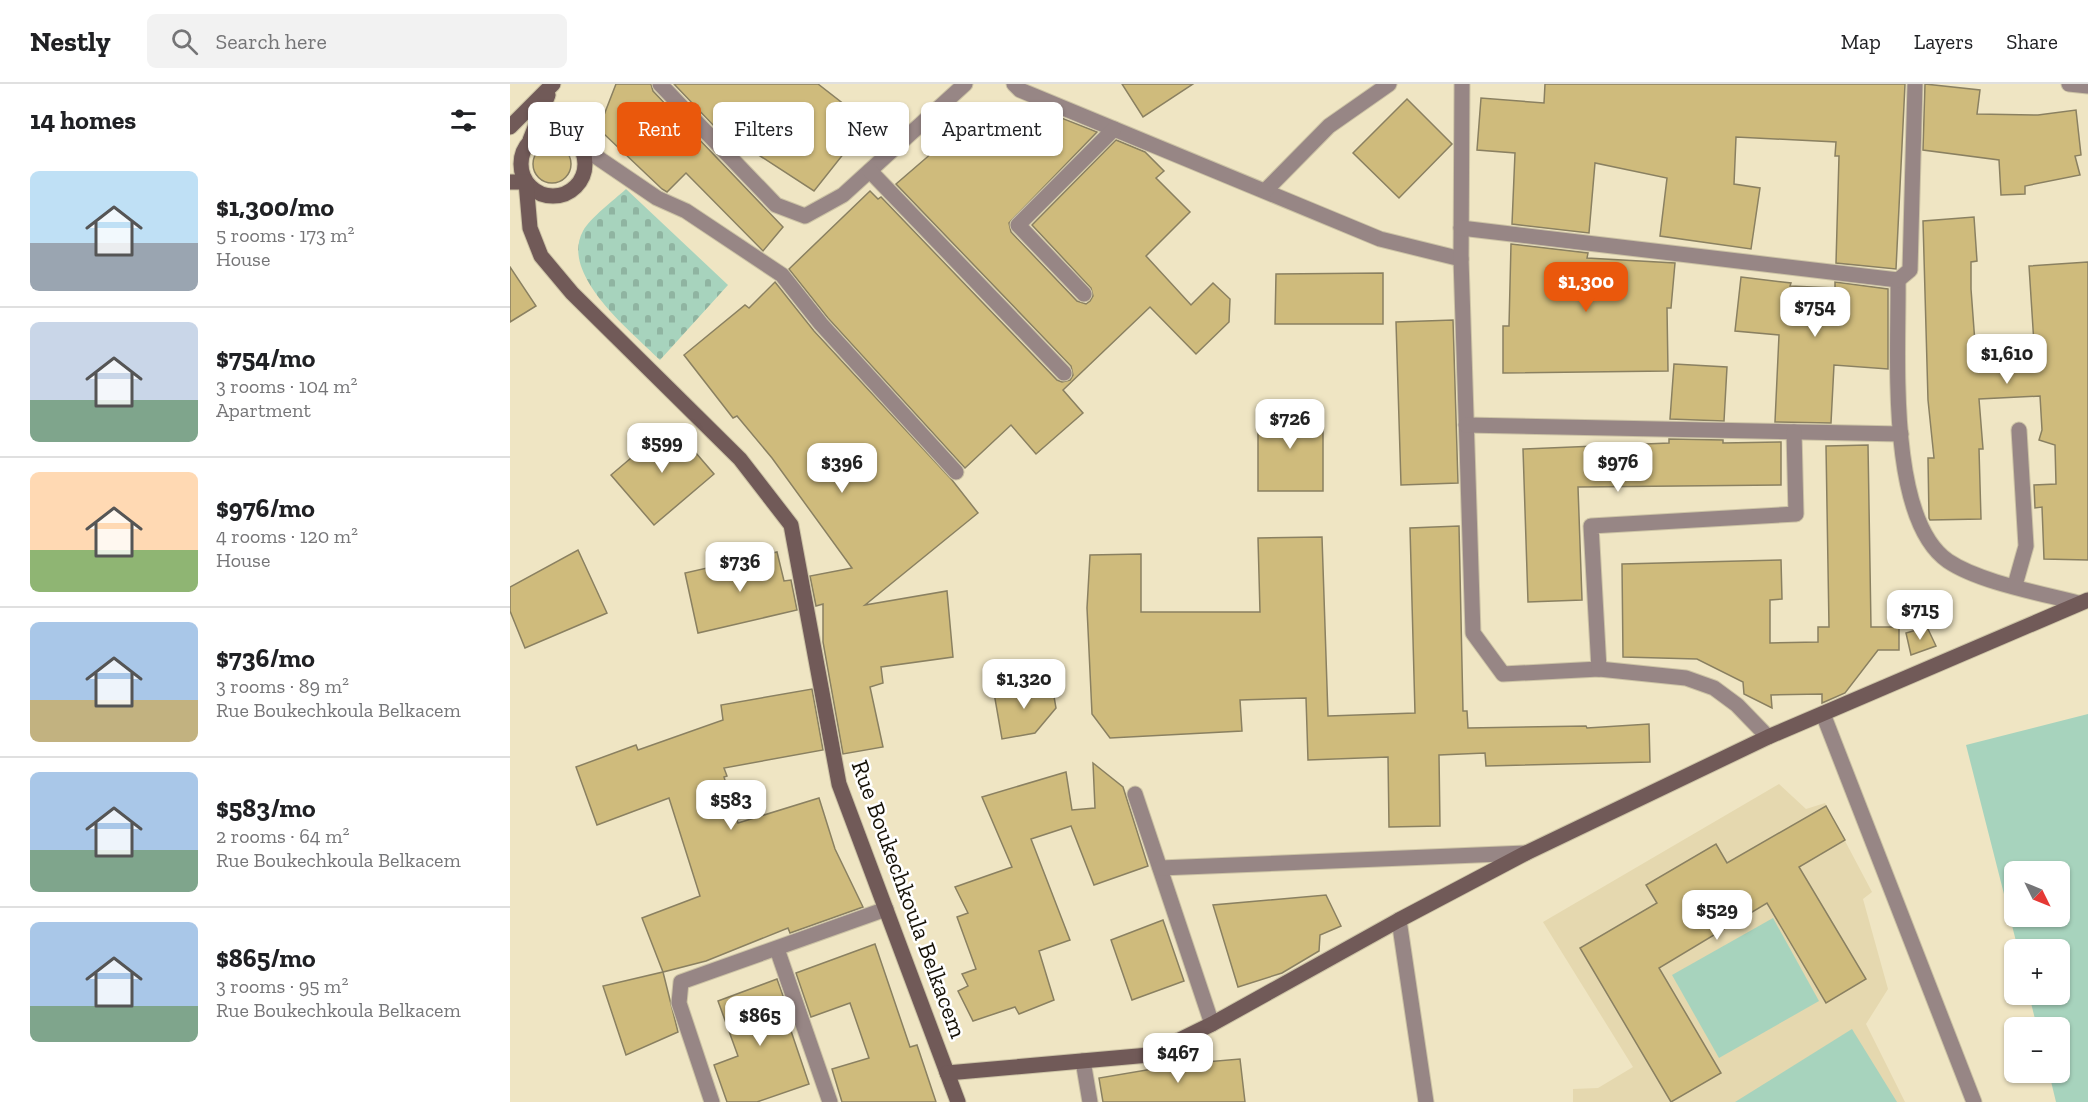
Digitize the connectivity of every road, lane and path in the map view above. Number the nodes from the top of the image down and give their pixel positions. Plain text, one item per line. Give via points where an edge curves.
1 (553, 84) edge
2 (660, 84) edge
3 (965, 84) edge
4 (1014, 84) edge
5 (1389, 84) edge
6 (1462, 84) edge
7 (1915, 84) edge
8 (2070, 84) edge
9 (2088, 86) edge
10 (544, 102) edge
11 (510, 127) edge
12 (1114, 129) junction
13 (528, 144) edge
14 (585, 156) edge
15 (595, 156) edge
16 (870, 171) junction
17 (510, 182) edge
18 (526, 182) junction
19 (1265, 191) junction
20 (1461, 228) junction
21 (1461, 259) junction
22 (1898, 280) junction
23 (1084, 294) dead end
24 (1064, 373) dead end
25 (1466, 426) junction
26 (2019, 430) dead end
27 (1794, 432) junction
28 (1901, 434) junction
29 (956, 472) dead end
30 (2015, 585) junction
31 (2083, 602) edge
32 (1599, 669) junction
33 (1823, 714) junction
34 (1768, 737) junction
35 (1135, 794) dead end
36 (1526, 853) junction
37 (1160, 868) junction
38 (886, 909) junction
39 (1399, 920) junction
40 (777, 949) junction
41 (1212, 1024) junction
42 (1083, 1061) junction
43 (947, 1073) junction
44 (712, 1102) edge
45 (830, 1102) edge
46 (958, 1102) edge
47 (1090, 1102) edge
48 (1426, 1102) edge
49 (1974, 1102) edge

1 - 10 street
1 - 11 street
2 - 16 street via 776,205 805,216 843,195
3 - 16 street
4 - 12 street via 1020,90
5 - 19 street via 1329,126
6 - 20 street
7 - 22 street via 1910,270
8 - 9 street
12 - 19 street
12 - 23 street via 1018,225
13 - 18 street via 520,165
14 - 18 street via 583,177 567,193 544,195
15 - 29 street via 782,275 821,324
16 - 24 street
17 - 18 street
18 - 38 street, Rue Boukechkoula Belkacem via 530,228 541,256 572,293 740,459 791,525 839,784
19 - 21 street via 1380,239
20 - 21 street
20 - 22 street
21 - 25 street
22 - 28 street
25 - 27 street
25 - 32 street via 1473,633 1503,675
26 - 30 street via 2026,546
27 - 28 street
27 - 32 street via 1796,514 1591,526
28 - 30 street via 1913,511 1928,539 1946,560 1971,573
30 - 31 street
31 - 33 street
32 - 34 street via 1686,678 1714,688
33 - 34 street
33 - 49 street
34 - 36 street
35 - 37 street
36 - 37 street
36 - 39 street
37 - 41 street
38 - 40 street
38 - 43 street, Rue Boukechkoula Belkacem
39 - 41 street
39 - 48 street
40 - 44 street via 681,982 679,1004
40 - 45 street
41 - 42 street via 1149,1055
42 - 43 street
42 - 47 street
43 - 46 street, Rue Boukechkoula Belkacem

